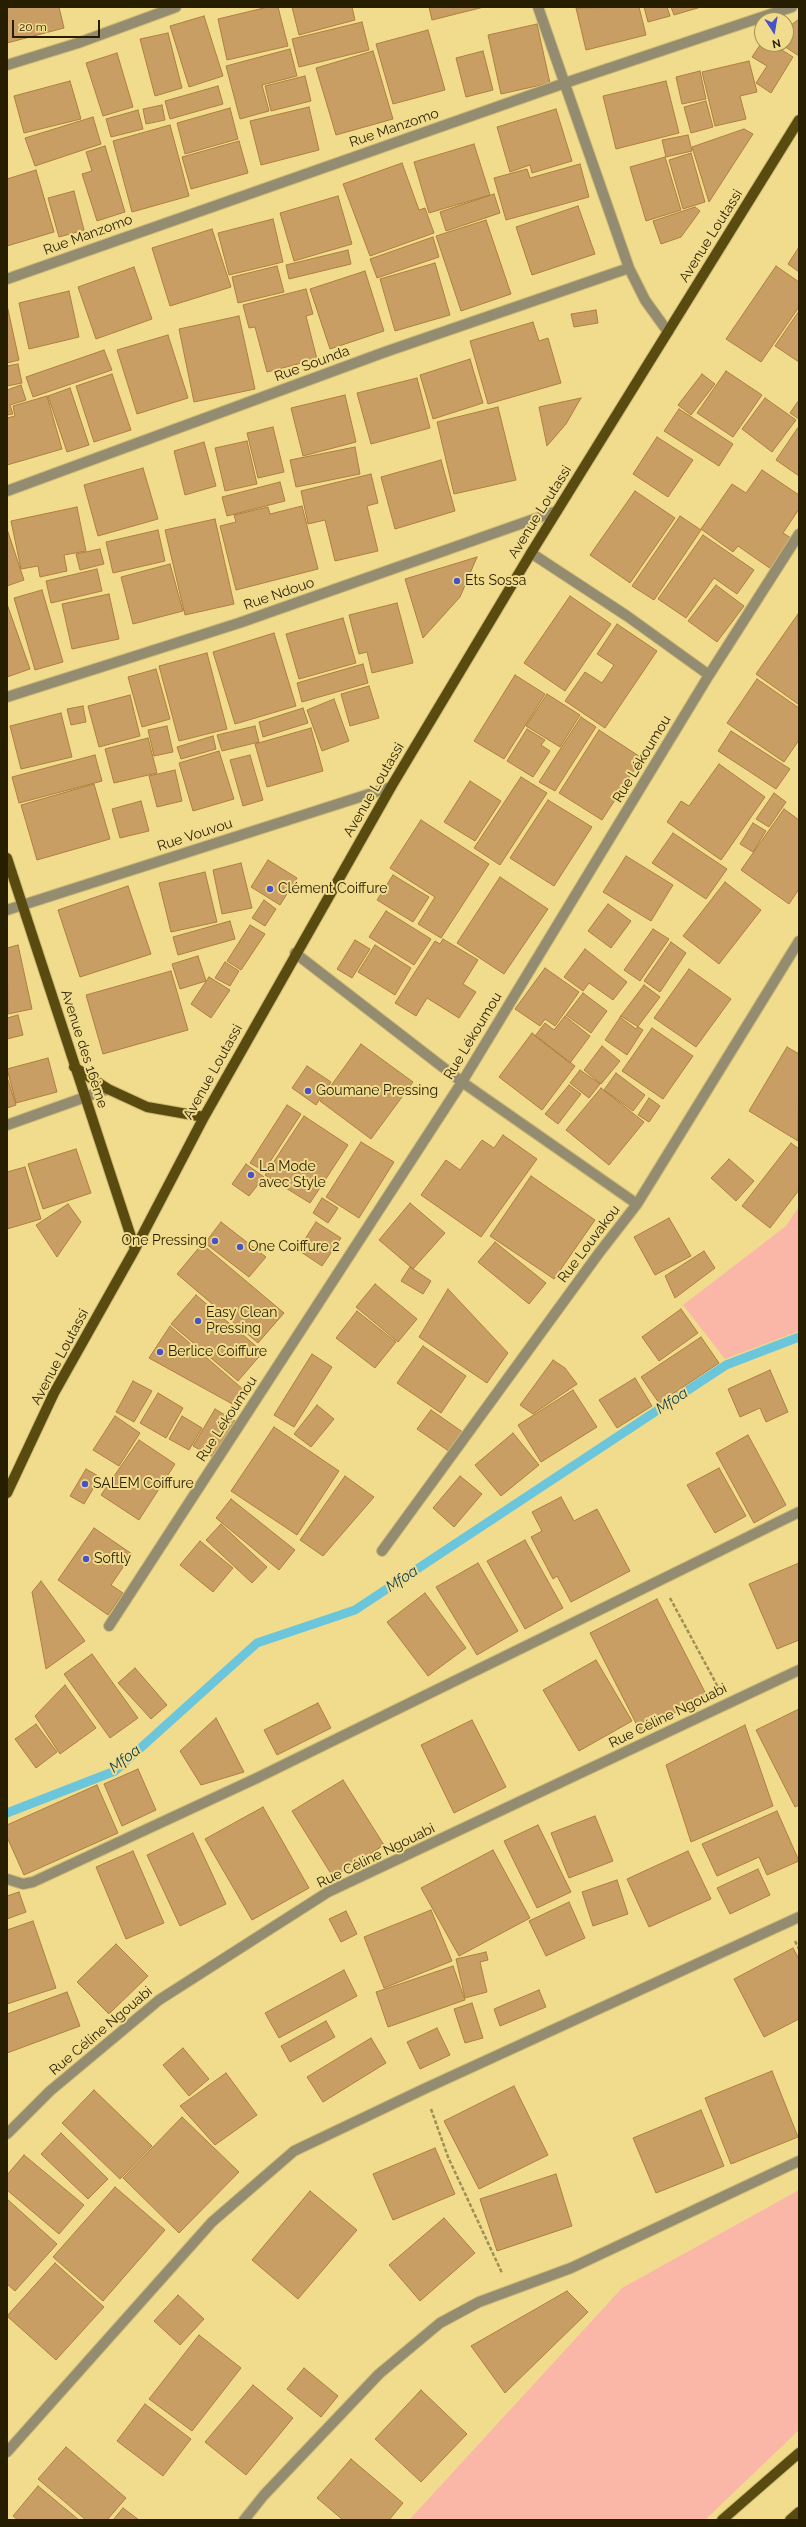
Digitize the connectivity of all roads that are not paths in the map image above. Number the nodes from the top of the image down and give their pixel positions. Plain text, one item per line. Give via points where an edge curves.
1 (176, 7) edge
2 (538, 7) edge
3 (792, 7) edge
4 (7, 65) edge
5 (565, 83) junction
6 (799, 120) edge
7 (629, 268) junction
8 (7, 279) edge
9 (668, 332) junction
10 (7, 490) edge
11 (557, 511) junction
12 (799, 534) edge
13 (531, 553) junction
14 (709, 675) junction
15 (7, 697) edge
16 (391, 787) junction
17 (7, 858) edge
18 (23, 904) junction
19 (7, 910) edge
20 (799, 940) edge
21 (295, 953) junction
22 (74, 1067) junction
23 (462, 1082) junction
24 (108, 1088) junction
25 (84, 1097) junction
26 (204, 1117) junction
27 (7, 1125) edge
28 (637, 1204) junction
29 (135, 1249) junction
30 (7, 1493) edge
31 (799, 1512) edge
32 (382, 1551) dead end
33 (109, 1626) dead end
34 (799, 1670) edge
35 (7, 1879) edge
36 (799, 1917) edge
37 (7, 2134) edge
38 (799, 2161) edge
39 (7, 2452) edge
40 (799, 2453) edge
41 (799, 2512) edge
42 (244, 2520) edge
43 (722, 2520) edge
44 (790, 2520) edge

1 - 4 street
2 - 5 street
3 - 5 street, Rue Manzomo
5 - 7 street
5 - 8 street, Rue Manzomo
6 - 9 main road, Avenue Loutassi
7 - 9 street via 645,300
7 - 10 street, Rue Sounda via 385,352
9 - 11 main road, Avenue Loutassi
11 - 13 main road, Avenue Loutassi
11 - 15 street, Rue Ndouo via 239,623
12 - 14 street, Rue Lékoumou
13 - 14 street via 627,616
13 - 16 main road, Avenue Loutassi
14 - 23 street, Rue Lékoumou
16 - 18 street, Rue Vouvou
16 - 21 main road, Avenue Loutassi
17 - 18 main road, Avenue des 16ème
18 - 19 street, Rue Vouvou
18 - 22 main road, Avenue des 16ème
20 - 28 street, Rue Louvakou
21 - 23 street
21 - 26 main road, Avenue Loutassi
22 - 24 main road
22 - 25 main road, Avenue des 16ème
23 - 28 street
23 - 33 street, Rue Lékoumou
24 - 25 street
24 - 26 main road via 153,1109
25 - 27 street
25 - 29 main road, Avenue des 16ème
26 - 29 main road, Avenue Loutassi
28 - 32 street, Rue Louvakou
29 - 30 main road, Avenue Loutassi via 54,1393
31 - 35 street via 257,1778 33,1882 23,1884
34 - 37 street, Rue Céline Ngouabi via 328,1892 159,2000 50,2091
36 - 39 street via 294,2151 212,2222
38 - 42 street via 571,2268 479,2302 440,2323 379,2374 264,2495
40 - 43 main road
41 - 44 main road

